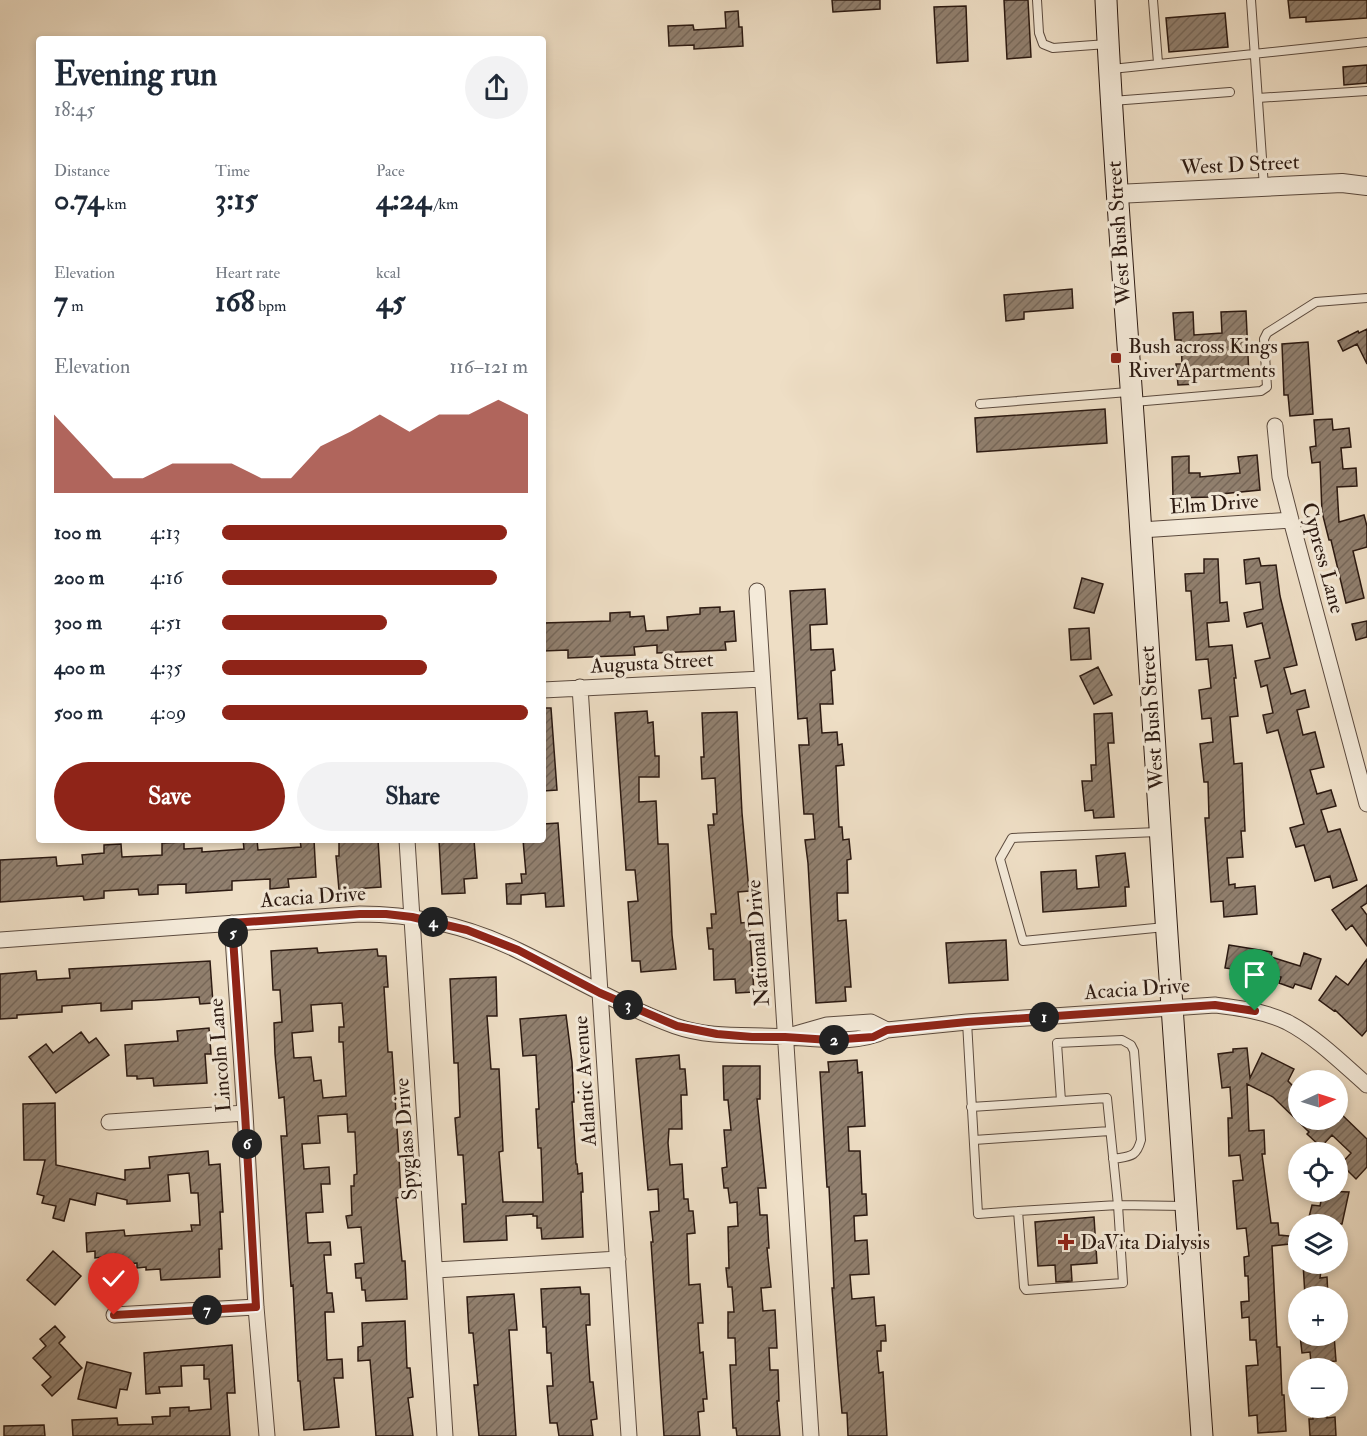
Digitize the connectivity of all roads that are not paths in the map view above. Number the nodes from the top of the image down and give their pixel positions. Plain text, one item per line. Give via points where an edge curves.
1 (1036, 0) edge
2 (1106, 0) edge
3 (1153, 0) edge
4 (1251, 0) edge
5 (1367, 42) edge
6 (1108, 44) junction
7 (1256, 55) junction
8 (1158, 63) junction
9 (1108, 69) junction
10 (1367, 91) edge
11 (1230, 92) dead end
12 (1258, 98) junction
13 (1110, 101) junction
14 (1367, 186) edge
15 (1264, 187) junction
16 (1116, 194) junction
17 (1367, 298) edge
18 (1130, 397) junction
19 (980, 404) dead end
20 (1275, 426) dead end
21 (1290, 520) junction
22 (1141, 530) junction
23 (757, 591) dead end
24 (762, 679) junction
25 (580, 687) junction
26 (546, 690) edge
27 (1367, 804) edge
28 (1160, 832) junction
29 (407, 843) edge
30 (412, 917) junction
31 (232, 923) junction
32 (1166, 927) junction
33 (0, 940) edge
34 (600, 993) junction
35 (1171, 1009) junction
36 (967, 1022) junction
37 (785, 1037) junction
38 (1367, 1085) edge
39 (1061, 1101) junction
40 (971, 1107) junction
41 (245, 1113) junction
42 (109, 1122) dead end
43 (1110, 1131) junction
44 (974, 1140) junction
45 (1113, 1159) junction
46 (1118, 1205) junction
47 (1185, 1206) junction
48 (1018, 1211) junction
49 (618, 1259) junction
50 (436, 1270) junction
51 (256, 1307) junction
52 (114, 1315) dead end
53 (267, 1436) edge
54 (445, 1436) edge
55 (629, 1436) edge
56 (811, 1436) edge
57 (1202, 1436) edge

1 - 6 lane via 1043,44 1053,48
2 - 6 main road, West Bush Street
3 - 8 lane
4 - 7 lane
5 - 7 lane
6 - 9 main road, West Bush Street
7 - 8 lane
7 - 12 lane
8 - 9 lane
9 - 13 main road, West Bush Street
10 - 12 lane
11 - 13 lane
12 - 15 lane
13 - 16 main road, West Bush Street
14 - 15 street, West D Street via 1342,183
15 - 16 street, West D Street
16 - 18 main road, West Bush Street
17 - 18 lane via 1316,302 1267,333 1267,387 1262,391
18 - 19 lane
18 - 22 main road, West Bush Street
20 - 21 street, Cypress Lane via 1280,477
21 - 22 street, Elm Drive
21 - 27 street, Cypress Lane
22 - 28 main road, West Bush Street
23 - 24 street, National Drive
24 - 25 street, Augusta Street
24 - 37 street, National Drive
25 - 26 street, Augusta Street
25 - 34 street, Atlantic Avenue
28 - 32 main road, West Bush Street
28 - 32 lane via 1012,838 1000,858 1023,941
29 - 30 street, Spyglass Drive
30 - 31 street, Acacia Drive via 360,914
30 - 34 street, Acacia Drive via 467,930 518,950
30 - 50 street, Spyglass Drive
31 - 33 street, Acacia Drive
31 - 41 street, Lincoln Lane
32 - 35 main road, West Bush Street
34 - 37 street, Acacia Drive via 677,1026 717,1034
34 - 49 street, Atlantic Avenue
35 - 36 street, Acacia Drive
35 - 38 street, Acacia Drive via 1234,1007 1287,1022
35 - 47 main road, West Bush Street
36 - 37 street, Acacia Drive via 887,1030 873,1037
36 - 40 lane
37 - 56 street, National Drive
39 - 40 lane
39 - 43 lane via 1107,1098
39 - 45 lane via 1058,1043 1122,1040 1131,1045 1141,1140 1133,1155
40 - 44 lane
41 - 42 street
41 - 51 street, Lincoln Lane
43 - 44 lane
43 - 45 lane
44 - 48 lane via 978,1214
45 - 46 lane
46 - 47 lane
46 - 48 lane
46 - 48 lane via 1123,1283 1026,1290
47 - 57 main road, West Bush Street
49 - 50 street
49 - 55 street, Atlantic Avenue
50 - 54 street, Spyglass Drive
51 - 52 street
51 - 53 street, Lincoln Lane

